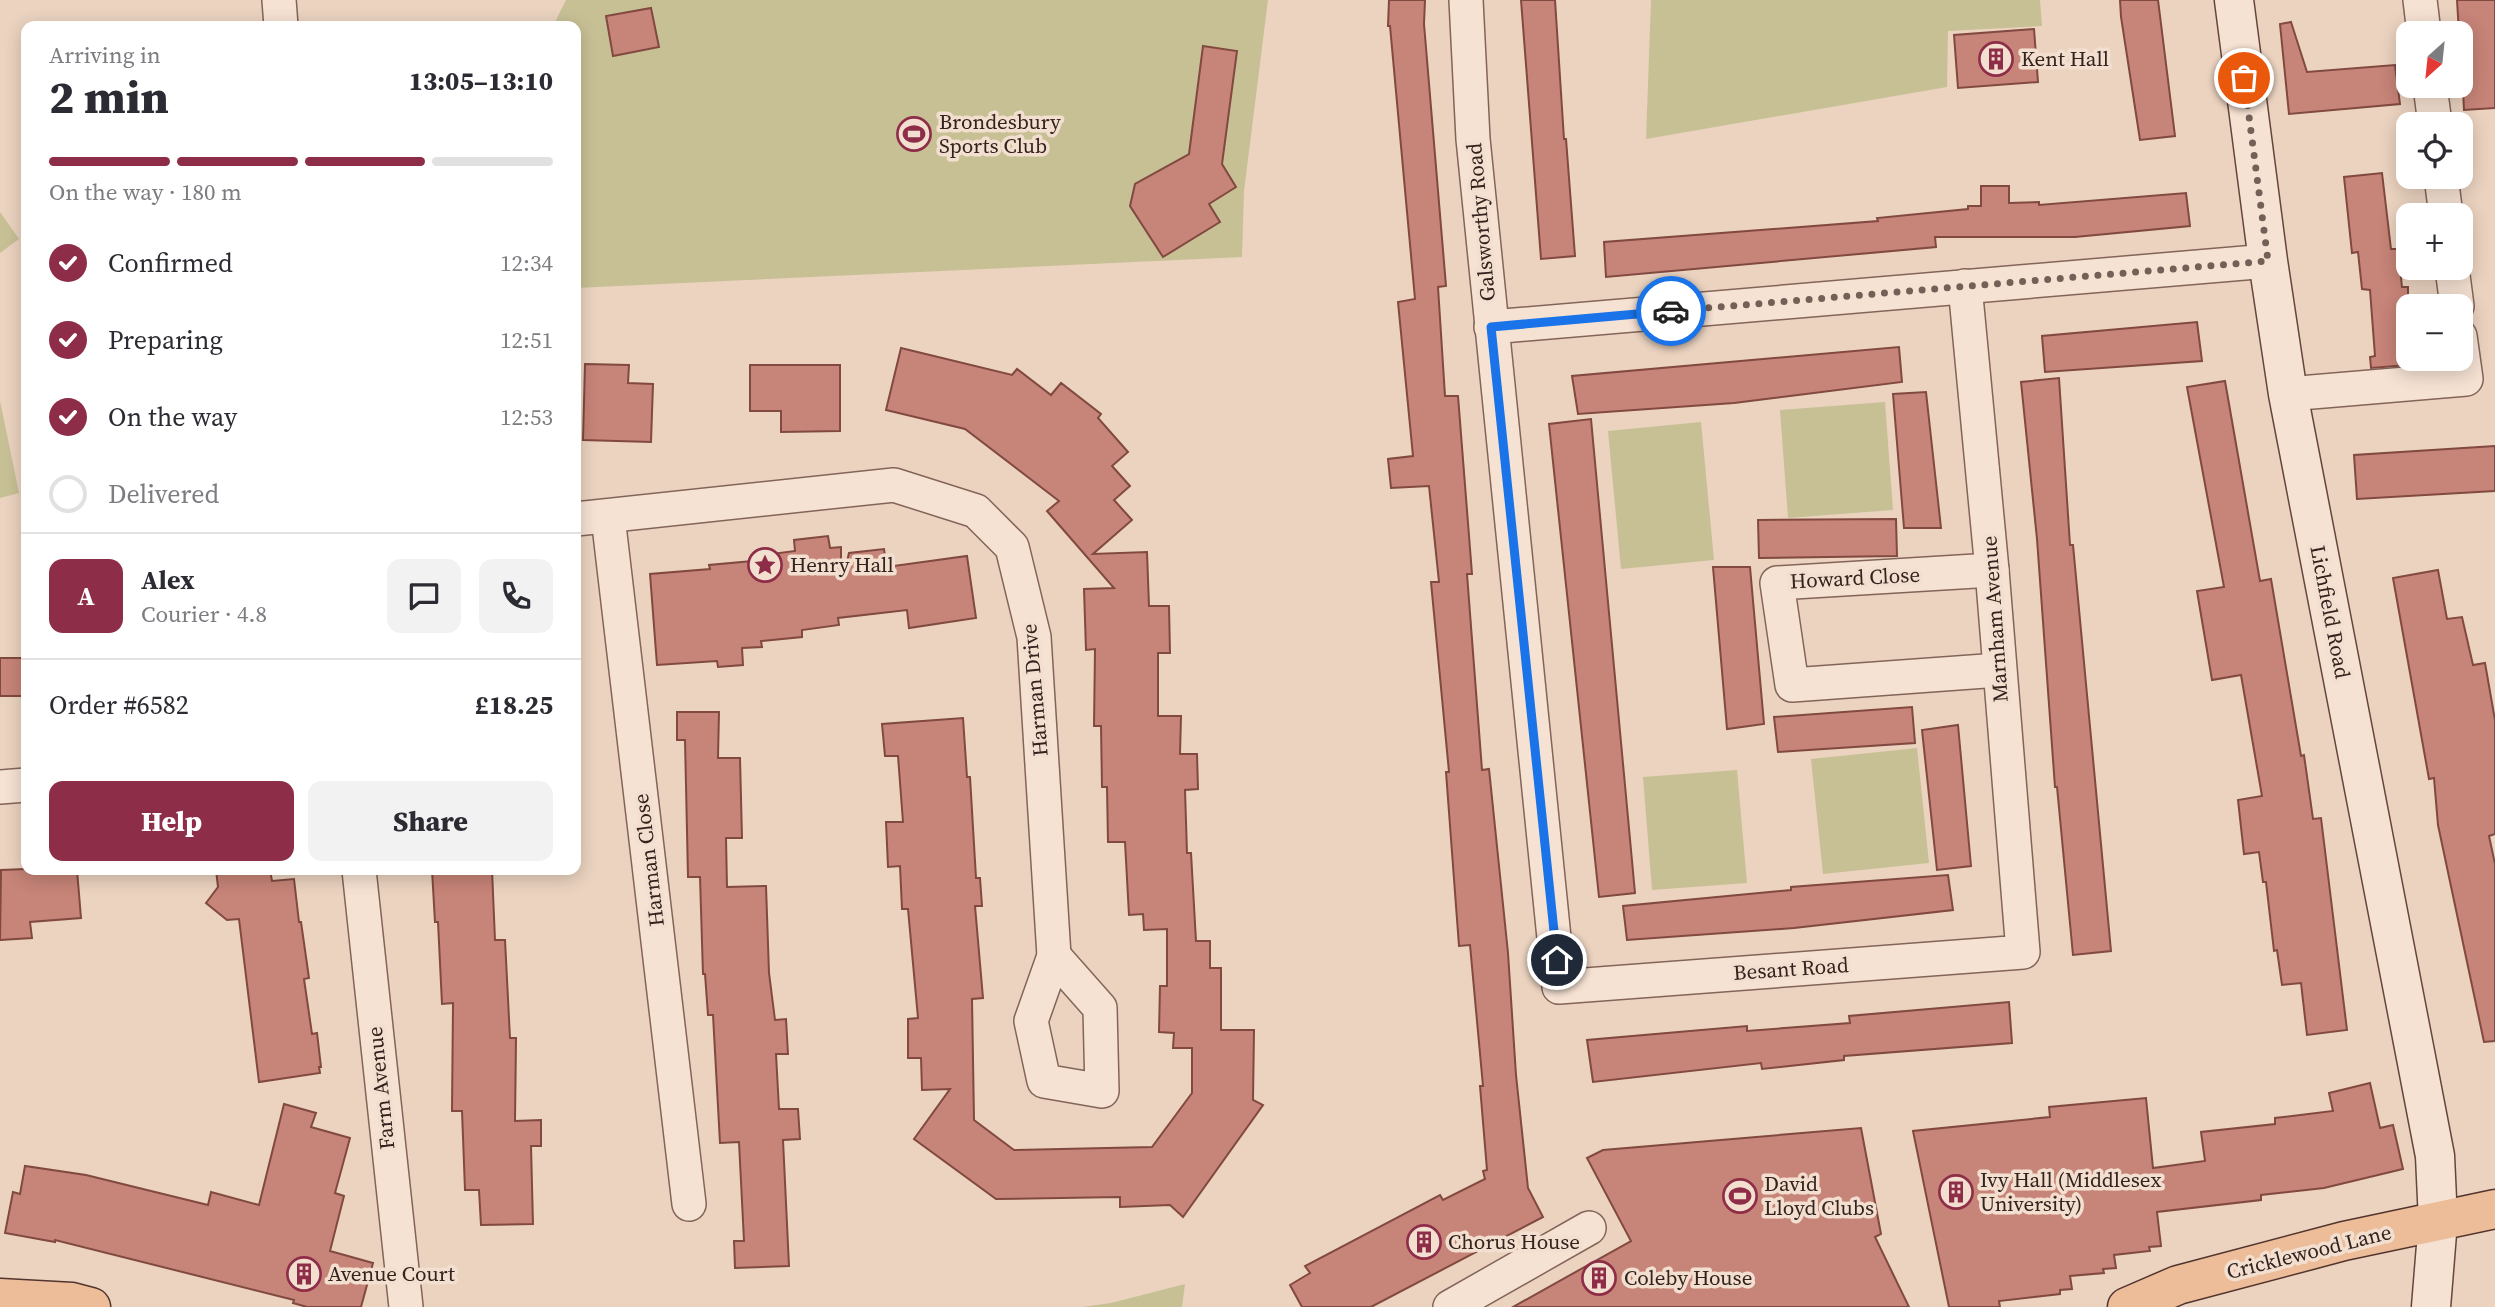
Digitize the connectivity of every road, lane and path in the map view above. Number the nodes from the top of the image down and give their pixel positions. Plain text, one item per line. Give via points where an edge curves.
1 (279, 0) edge
2 (1466, 0) edge
3 (2234, 0) edge
4 (2420, 0) edge
5 (281, 21) edge
6 (2423, 21) edge
7 (2268, 261) junction
8 (1965, 286) junction
9 (1491, 327) junction
10 (2465, 371) edge
11 (2288, 394) junction
12 (592, 518) edge
13 (1992, 570) junction
14 (1999, 670) junction
15 (21, 785) edge
16 (0, 787) edge
17 (360, 875) edge
18 (2023, 951) joint
19 (1054, 956) dead end
20 (1559, 987) joint
21 (689, 1204) dead end
22 (2495, 1209) edge
23 (2438, 1221) junction
24 (1589, 1228) dead end
25 (0, 1298) edge
26 (91, 1307) edge
27 (406, 1307) edge
28 (1450, 1307) edge
29 (2127, 1307) edge
30 (2431, 1307) edge

1 - 5 street
2 - 9 street, Galsworthy Road via 1473,139
3 - 7 street, Lichfield Road
4 - 6 street
7 - 8 street
7 - 11 street, Lichfield Road
8 - 9 street
8 - 13 street, Marnham Avenue
9 - 20 street, Galsworthy Road
10 - 11 street via 2466,379
11 - 23 street, Lichfield Road via 2435,1156
12 - 19 street, Harman Drive via 894,485 976,511 1012,547 1034,637
12 - 21 street, Harman Close
13 - 14 street, Marnham Avenue
13 - 14 street, Howard Close via 1777,583 1792,685
14 - 18 street, Marnham Avenue
15 - 16 street
17 - 27 street, Farm Avenue
18 - 20 street, Besant Road
22 - 23 main road, Cricklewood Lane
23 - 29 main road, Cricklewood Lane via 2178,1285
23 - 30 street, Lichfield Road
24 - 28 street
25 - 26 main road

